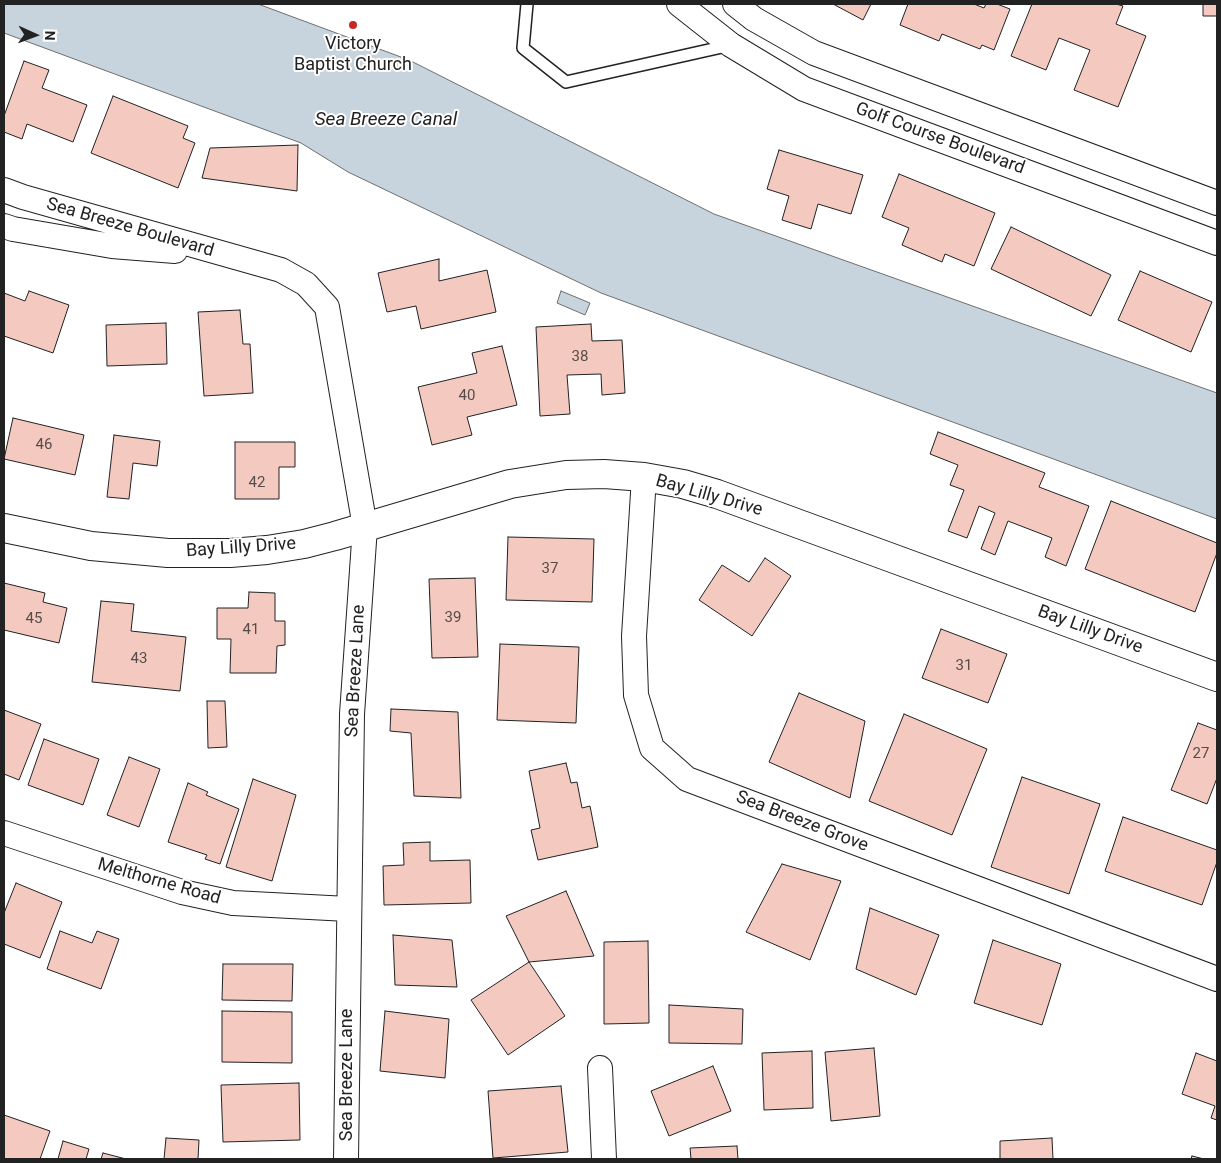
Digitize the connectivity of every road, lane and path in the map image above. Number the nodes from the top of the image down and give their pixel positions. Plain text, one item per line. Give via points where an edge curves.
1 (527, 4) edge
2 (678, 4) edge
3 (735, 4) edge
4 (731, 45) junction
5 (814, 53) junction
6 (804, 89) junction
7 (4, 190) edge
8 (1217, 203) edge
9 (4, 226) edge
10 (1217, 243) edge
11 (222, 254) junction
12 (644, 477) junction
13 (365, 527) junction
14 (4, 528) edge
15 (1217, 677) edge
16 (4, 833) edge
17 (348, 909) junction
18 (1217, 979) edge
19 (600, 1068) dead end
20 (346, 1159) edge
21 (604, 1159) edge

1 - 4 lane via 523,48 566,82
2 - 4 street, Golf Course Boulevard
3 - 5 street, Golf Course Boulevard via 754,19
4 - 6 street, Golf Course Boulevard
5 - 6 street
5 - 8 street, Golf Course Boulevard
6 - 10 street, Golf Course Boulevard
7 - 11 street, Sea Breeze Boulevard
9 - 11 street, Sea Breeze Boulevard via 112,246
11 - 13 street, Sea Breeze Lane via 281,270 306,284 327,307
12 - 13 main road, Bay Lilly Drive via 566,475 510,484
12 - 15 main road, Bay Lilly Drive via 717,494
12 - 18 street, Sea Breeze Grove via 634,636 636,696 652,748 687,779
13 - 14 main road, Bay Lilly Drive via 304,544 266,550 177,553 91,546
13 - 17 street, Sea Breeze Lane via 352,714
16 - 17 street, Melthorne Road via 182,892 233,903
17 - 20 street, Sea Breeze Lane
19 - 21 street

